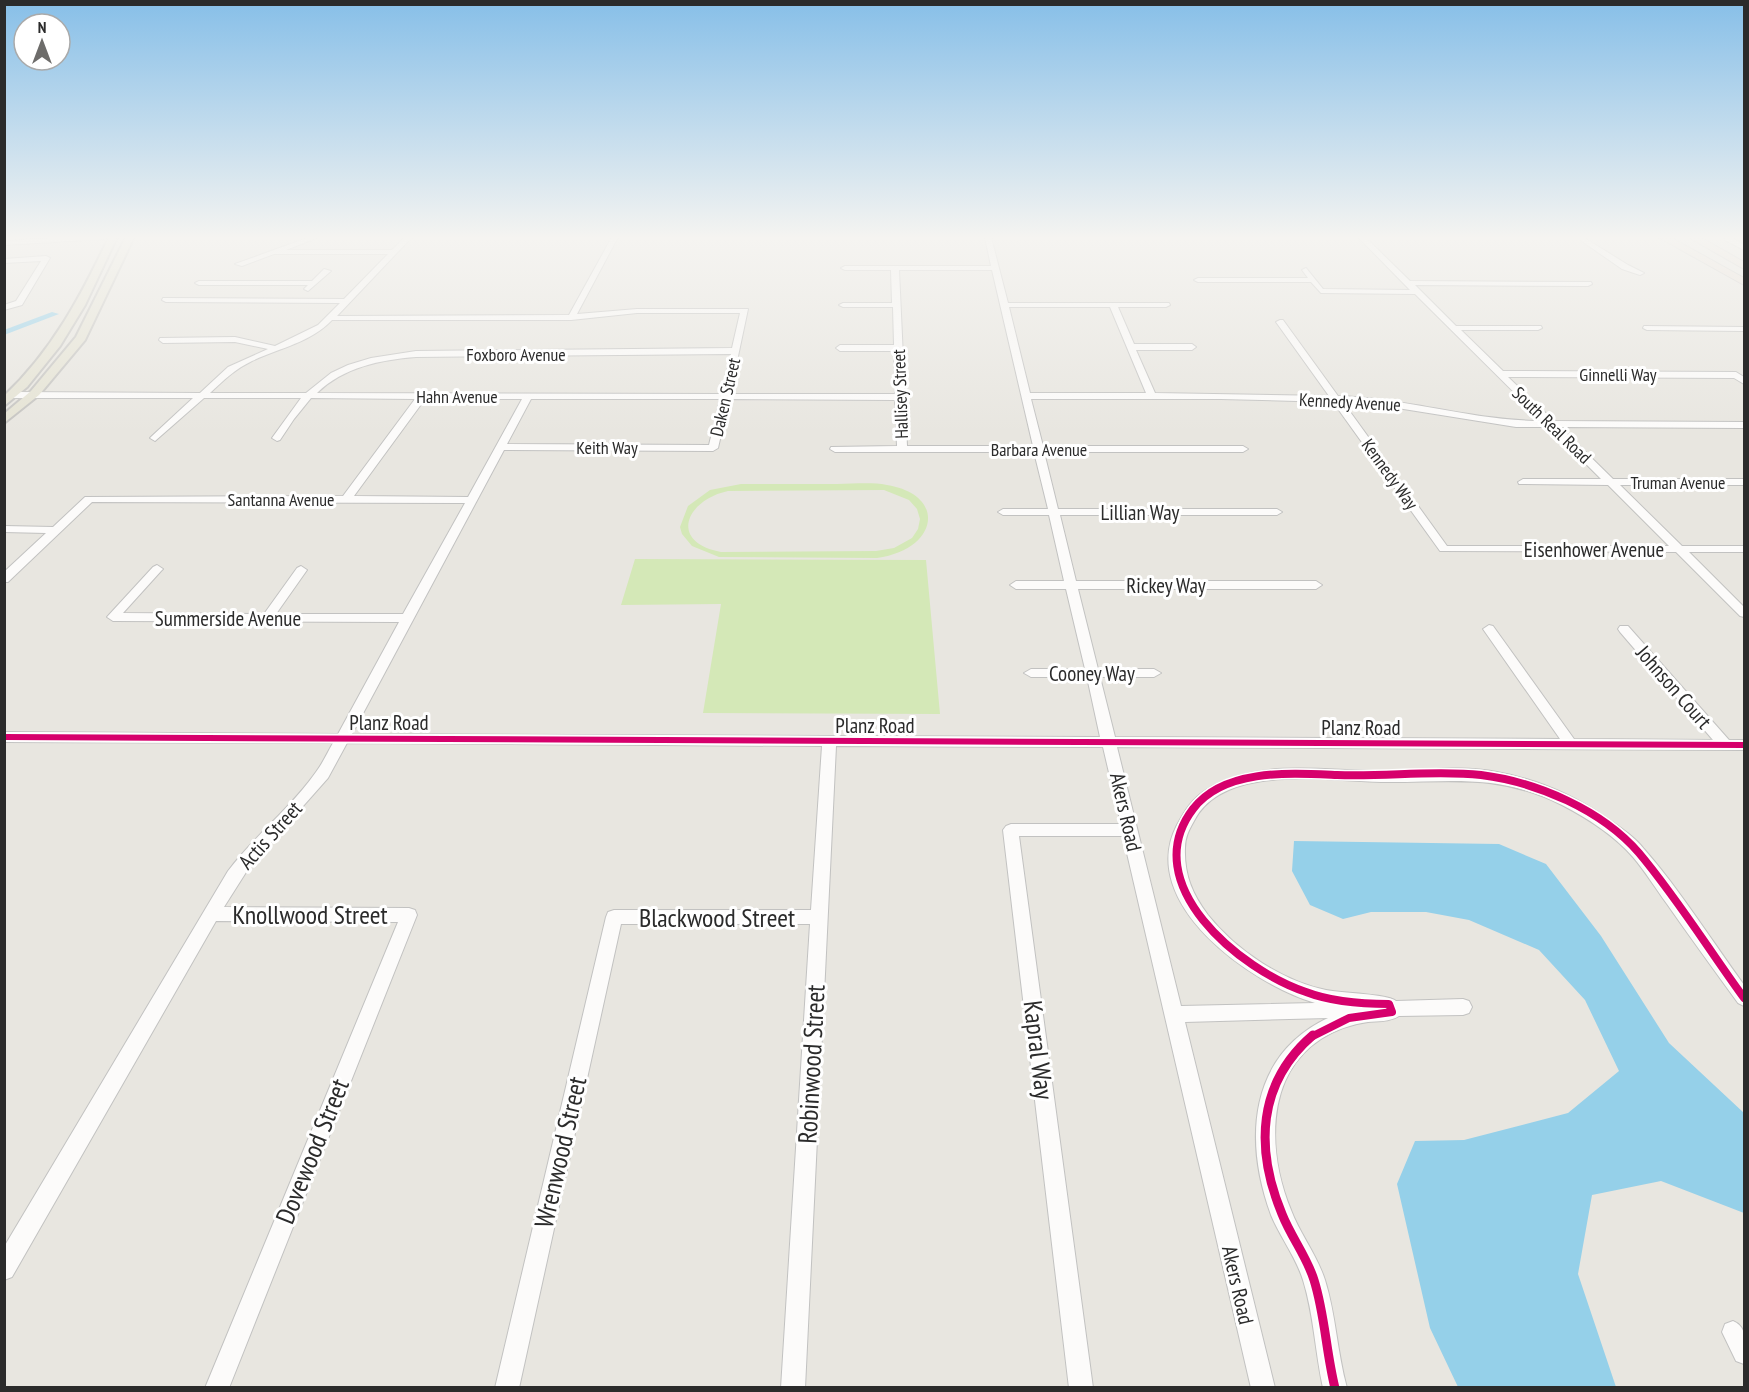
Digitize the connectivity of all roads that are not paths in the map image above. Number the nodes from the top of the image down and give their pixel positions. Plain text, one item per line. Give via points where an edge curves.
1 (20, 302) edge
2 (82, 302) edge
3 (99, 302) edge
4 (345, 302) edge
5 (580, 302) edge
6 (896, 302) edge
7 (1003, 302) edge
8 (1427, 302) edge
9 (843, 305) dead end
10 (896, 305) junction
11 (1004, 305) junction
12 (1113, 305) junction
13 (1166, 305) dead end
14 (4, 308) edge
15 (330, 318) junction
16 (571, 318) junction
17 (1280, 322) dead end
18 (1453, 328) junction
19 (1538, 328) dead end
20 (1647, 328) dead end
21 (1744, 329) edge
22 (163, 340) dead end
23 (1131, 347) junction
24 (1192, 347) dead end
25 (840, 348) dead end
26 (898, 348) junction
27 (275, 349) junction
28 (736, 351) junction
29 (1501, 374) junction
30 (1744, 381) edge
31 (35, 393) junction
32 (202, 395) junction
33 (307, 396) junction
34 (422, 396) junction
35 (528, 396) junction
36 (1026, 396) junction
37 (1152, 396) junction
38 (725, 397) junction
39 (900, 397) junction
40 (9, 399) edge
41 (1336, 399) junction
42 (4, 420) edge
43 (1553, 425) junction
44 (1744, 425) edge
45 (155, 438) dead end
46 (277, 438) dead end
47 (501, 447) junction
48 (713, 448) joint
49 (835, 449) dead end
50 (902, 449) junction
51 (1039, 449) junction
52 (1243, 449) dead end
53 (1523, 482) dead end
54 (1611, 482) junction
55 (1744, 482) edge
56 (346, 500) junction
57 (472, 500) junction
58 (1003, 513) dead end
59 (1054, 513) junction
60 (1277, 513) dead end
61 (4, 529) edge
62 (57, 530) junction
63 (1444, 549) joint
64 (1680, 549) junction
65 (1744, 549) edge
66 (157, 569) dead end
67 (301, 570) dead end
68 (4, 579) edge
69 (1016, 585) dead end
70 (1071, 585) junction
71 (1316, 585) dead end
72 (1744, 613) edge
73 (267, 618) junction
74 (408, 618) junction
75 (1489, 628) dead end
76 (1624, 628) dead end
77 (1031, 674) dead end
78 (1092, 674) junction
79 (1154, 674) dead end
80 (4, 737) edge
81 (343, 739) junction
82 (829, 741) junction
83 (1109, 742) junction
84 (1571, 744) junction
85 (1725, 745) junction
86 (1744, 745) edge
87 (1130, 830) junction
88 (211, 914) junction
89 (409, 915) joint
90 (614, 917) joint
91 (819, 917) junction
92 (1744, 998) edge
93 (1463, 1007) dead end
94 (1391, 1009) junction
95 (1174, 1014) junction
96 (4, 1269) edge
97 (1733, 1332) dead end
98 (1744, 1353) edge
99 (217, 1388) edge
100 (507, 1388) edge
101 (793, 1388) edge
102 (1082, 1388) edge
103 (1263, 1388) edge
104 (1335, 1388) edge

1 - 14 street
2 - 40 main road via 53,350
3 - 31 main road via 71,351
4 - 15 street
5 - 16 street
6 - 10 street, Hallisey Street
7 - 11 street, Akers Road
8 - 18 street, South Real Road
9 - 10 street
10 - 26 street, Hallisey Street
11 - 12 street
11 - 36 street, Akers Road
12 - 13 street
12 - 23 street
15 - 16 street
15 - 27 street via 306,336
16 - 28 street, Daken Street via 637,311 745,311
17 - 41 street, Kennedy Way
18 - 19 street
18 - 29 street, South Real Road
20 - 21 street
22 - 27 street via 242,341
23 - 24 street
23 - 37 street
25 - 26 street
26 - 39 street, Hallisey Street
27 - 32 street via 231,369
28 - 33 street, Foxboro Avenue via 402,355 340,371
28 - 38 street, Daken Street
29 - 30 street, Ginnelli Way via 1736,375
29 - 43 street, South Real Road
31 - 32 street, Hahn Avenue
31 - 40 street, Hahn Avenue
31 - 42 main road
32 - 33 street, Hahn Avenue
32 - 45 street
33 - 34 street, Hahn Avenue
33 - 46 street, Foxboro Avenue
34 - 35 street, Hahn Avenue
34 - 56 street
35 - 38 street, Hahn Avenue
35 - 47 street, Actis Street
36 - 37 street, Kennedy Avenue
36 - 51 street, Akers Road
37 - 41 street, Kennedy Avenue
38 - 39 street, Hahn Avenue
38 - 48 street, Daken Street
39 - 50 street, Hallisey Street
41 - 43 street, Kennedy Avenue via 1382,401 1496,421
41 - 63 street, Kennedy Way
43 - 44 street, Kennedy Avenue
43 - 54 street, South Real Road
47 - 48 street, Keith Way
47 - 57 street, Actis Street
49 - 50 street, Barbara Avenue
50 - 51 street, Barbara Avenue
51 - 52 street, Barbara Avenue
51 - 59 street, Akers Road
53 - 54 street, Truman Avenue
54 - 55 street, Truman Avenue
54 - 64 street, South Real Road
56 - 57 street, Santanna Avenue
56 - 62 street, Santanna Avenue via 89,499
57 - 74 street, Actis Street
58 - 59 street, Lillian Way
59 - 60 street, Lillian Way
59 - 70 street, Akers Road
61 - 62 street
62 - 68 street
63 - 64 street, Eisenhower Avenue
64 - 65 street, Eisenhower Avenue
64 - 72 street, South Real Road
66 - 73 street, Summerside Avenue via 113,617
67 - 73 street
69 - 70 street, Rickey Way
70 - 71 street, Rickey Way
70 - 78 street, Akers Road
73 - 74 street, Summerside Avenue
74 - 81 street, Actis Street
75 - 84 street
76 - 85 street, Johnson Court
77 - 78 street, Cooney Way
78 - 79 street, Cooney Way
78 - 83 street, Akers Road
80 - 81 street, Planz Road
81 - 82 street, Planz Road
81 - 88 street, Actis Street via 310,791 249,854
82 - 83 street, Planz Road
82 - 91 street, Robinwood Street
83 - 84 street, Planz Road
83 - 87 street, Akers Road
84 - 85 street, Planz Road
85 - 86 street, Planz Road
87 - 95 street, Akers Road
87 - 102 street, Kapral Way via 1011,830
88 - 89 street, Knollwood Street
88 - 96 street, Actis Street
89 - 99 street, Dovewood Street
90 - 91 street, Blackwood Street
90 - 100 street, Wrenwood Street
91 - 101 street, Robinwood Street
92 - 94 street via 1638,852 1580,808 1534,787 1469,773 1273,775 1236,782 1205,797 1184,823 1177,856 1185,893 1211,932 1275,980 1329,999 1389,1004
93 - 94 street
94 - 95 street
94 - 104 street via 1392,1012 1343,1020 1303,1042 1287,1058 1268,1101 1265,1126 1270,1177 1282,1216 1314,1279
95 - 103 street, Akers Road
97 - 98 street

